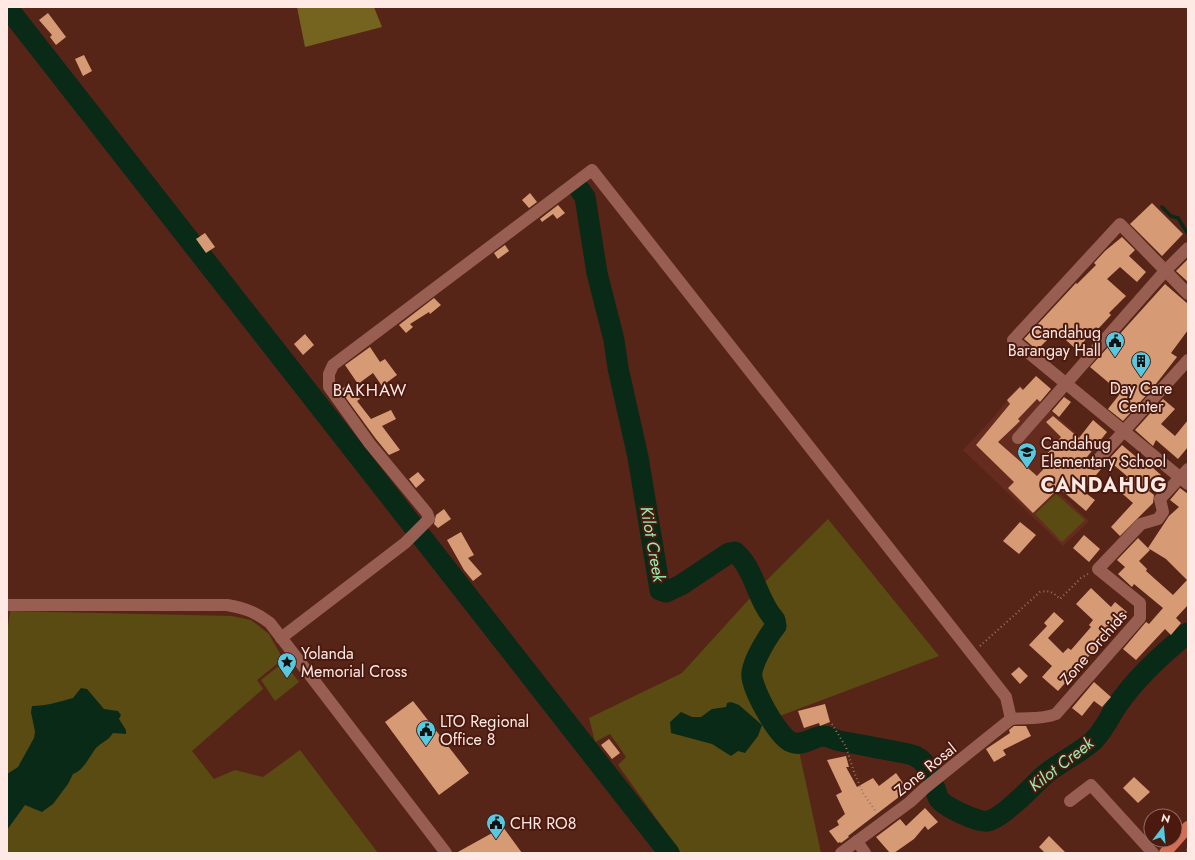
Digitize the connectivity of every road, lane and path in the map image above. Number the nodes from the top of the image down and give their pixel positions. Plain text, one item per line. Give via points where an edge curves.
1 (1188, 248) edge
2 (1166, 271) junction
3 (1188, 294) edge
4 (1188, 360) edge
5 (1065, 383) junction
6 (1125, 432) junction
7 (1018, 438) dead end
8 (1095, 462) dead end
9 (1186, 477) edge
10 (1098, 569) junction
11 (7, 605) edge
12 (281, 638) junction
13 (972, 653) junction
14 (1011, 719) junction
15 (832, 724) dead end
16 (1070, 801) dead end
17 (882, 822) junction
18 (1188, 827) edge
19 (857, 841) junction
20 (1188, 849) edge
21 (446, 853) edge
22 (841, 853) edge
23 (865, 853) edge
24 (1153, 853) edge
25 (1164, 853) edge
26 (1184, 853) edge

1 - 2 street
2 - 3 street
2 - 5 street
2 - 5 street via 1120,224 1013,340
4 - 6 street
5 - 6 street
5 - 7 street
6 - 8 street
6 - 9 street
9 - 10 street via 1160,499 1163,512 1158,519 1141,524
10 - 13 path via 1081,578 1060,599 1054,593 1040,592
10 - 14 street, Zone Orchids via 1140,603 1140,618 1056,714 1044,718
11 - 12 street via 227,605 261,615
12 - 13 street via 405,542 429,518 329,387 329,374 333,365 592,170
12 - 21 street
13 - 14 street via 1006,697
14 - 17 street, Zone Rosal
15 - 17 path via 846,747 863,793
16 - 24 street via 1091,785
17 - 19 street, Zone Rosal
18 - 25 main road
19 - 22 street, Zone Rosal
19 - 23 street
20 - 26 path

